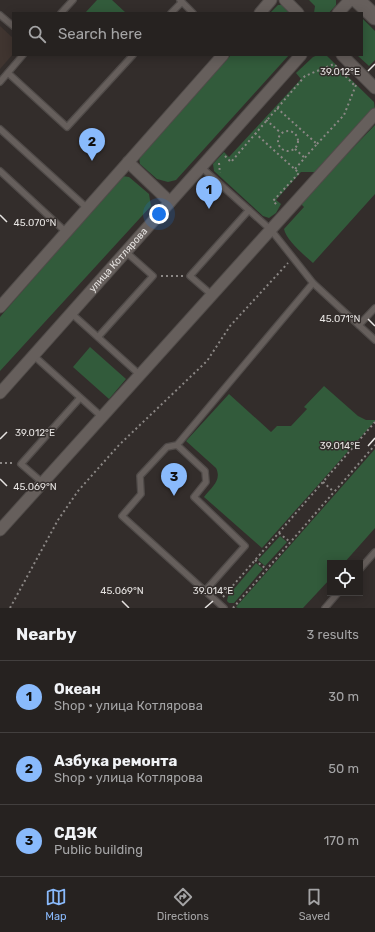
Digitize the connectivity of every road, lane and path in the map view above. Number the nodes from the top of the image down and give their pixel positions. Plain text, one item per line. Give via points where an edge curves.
1 (73, 0) edge
2 (272, 0) edge
3 (285, 0) edge
4 (350, 0) edge
5 (357, 0) edge
6 (181, 1) edge
7 (62, 12) edge
8 (172, 12) edge
9 (192, 12) edge
10 (261, 12) edge
11 (297, 12) edge
12 (339, 12) edge
13 (0, 15) edge
14 (375, 17) edge
15 (12, 25) edge
16 (22, 56) edge
17 (132, 56) edge
18 (222, 56) edge
19 (300, 56) edge
20 (343, 56) edge
21 (8, 73) junction
22 (0, 82) edge
23 (375, 88) edge
24 (277, 108) junction
25 (375, 114) edge
26 (266, 120) junction
27 (300, 128) junction
28 (0, 129) edge
29 (281, 133) junction
30 (255, 134) junction
31 (295, 134) junction
32 (318, 144) junction
33 (295, 148) junction
34 (281, 149) junction
35 (277, 154) junction
36 (305, 158) junction
37 (128, 162) junction
38 (201, 167) junction
39 (295, 169) junction
40 (0, 171) edge
41 (220, 174) dead end
42 (170, 202) junction
43 (279, 207) dead end
44 (87, 208) junction
45 (249, 210) junction
46 (271, 230) junction
47 (66, 232) junction
48 (126, 252) junction
49 (292, 257) junction
50 (153, 276) junction
51 (190, 276) junction
52 (313, 283) junction
53 (212, 295) junction
54 (0, 307) edge
55 (375, 308) edge
56 (71, 313) junction
57 (359, 325) junction
58 (98, 337) junction
59 (375, 340) edge
60 (33, 355) junction
61 (140, 375) junction
62 (0, 393) edge
63 (80, 398) junction
64 (102, 417) junction
65 (375, 422) edge
66 (177, 445) junction
67 (375, 445) edge
68 (0, 463) edge
69 (21, 464) junction
70 (323, 482) junction
71 (43, 483) junction
72 (334, 492) junction
73 (0, 530) edge
74 (279, 532) junction
75 (290, 542) junction
76 (375, 552) edge
77 (255, 560) junction
78 (363, 566) edge
79 (267, 570) junction
80 (205, 591) junction
81 (335, 596) edge
82 (221, 598) dead end
83 (10, 608) edge
84 (224, 608) edge
85 (233, 608) edge
86 (325, 608) edge

1 - 7 lane
2 - 10 street
3 - 11 street
4 - 12 street
5 - 14 main road
6 - 8 lane
6 - 9 lane
13 - 15 lane
16 - 21 lane
17 - 21 lane via 67,127
18 - 37 street
19 - 38 street, улица Котлярова
20 - 23 street
21 - 22 lane
24 - 26 path
24 - 27 path
24 - 32 path via 305,76 334,64 355,86 344,115
25 - 46 street
26 - 29 path
26 - 30 path
27 - 31 path
27 - 32 path
28 - 44 lane
29 - 31 path via 290,131
29 - 34 path via 278,138
30 - 35 path
30 - 41 path via 230,162 224,156 220,160
31 - 33 path via 298,144
32 - 36 path
33 - 34 path via 290,151
33 - 36 path
34 - 35 path
35 - 39 path
36 - 39 path
37 - 42 street
37 - 44 street
38 - 42 street, улица Котлярова
38 - 45 lane
39 - 43 path via 300,173 273,202
40 - 47 lane
42 - 48 street, улица Котлярова
44 - 47 street
45 - 46 lane
45 - 51 lane
46 - 49 lane
46 - 53 street
47 - 54 street
48 - 50 lane
48 - 56 street, улица Котлярова
49 - 52 lane
49 - 83 path via 230,326 207,361 119,445 78,491 58,520
50 - 51 path
50 - 58 lane
51 - 53 lane
52 - 57 lane
52 - 66 lane
53 - 61 street
55 - 57 lane
56 - 58 lane
56 - 60 street, улица Котлярова
57 - 59 lane
58 - 61 lane
60 - 62 street, улица Котлярова
60 - 63 lane
61 - 64 street
63 - 64 lane
63 - 69 lane
64 - 71 street
65 - 70 path
66 - 80 lane via 206,471 206,482 194,497 245,546
66 - 80 lane via 166,447 140,476 141,494 122,516
67 - 72 path
68 - 69 path
69 - 71 lane
70 - 72 path
70 - 74 path
71 - 73 street
72 - 75 path
74 - 75 path
74 - 77 path
75 - 79 path
76 - 78 lane
77 - 79 path
77 - 82 path
79 - 85 path
80 - 84 lane
81 - 86 lane

